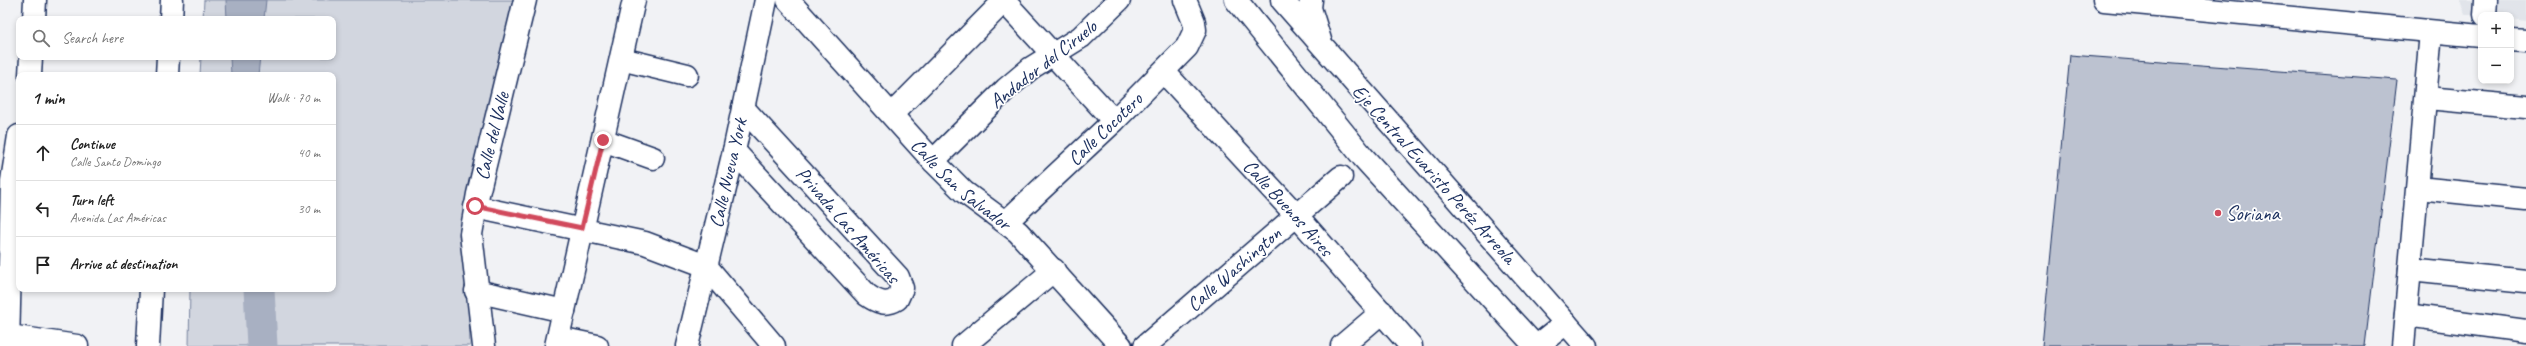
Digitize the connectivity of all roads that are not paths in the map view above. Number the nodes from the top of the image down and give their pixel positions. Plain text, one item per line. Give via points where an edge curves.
1 (35, 0) edge
2 (172, 0) edge
3 (525, 0) edge
4 (634, 0) edge
5 (766, 0) edge
6 (788, 0) edge
7 (1004, 0) edge
8 (1119, 0) edge
9 (1185, 0) edge
10 (1236, 0) edge
11 (1282, 0) edge
12 (1311, 0) edge
13 (2104, 0) edge
14 (2486, 0) edge
15 (2485, 12) edge
16 (34, 16) edge
17 (171, 16) edge
18 (2431, 32) junction
19 (2478, 36) edge
20 (2514, 40) edge
21 (2526, 41) edge
22 (1322, 48) junction
23 (1051, 55) junction
24 (621, 59) junction
25 (31, 60) edge
26 (168, 60) edge
27 (30, 72) edge
28 (167, 72) edge
29 (1164, 72) junction
30 (687, 75) dead end
31 (2426, 98) junction
32 (2526, 107) edge
33 (743, 108) junction
34 (892, 114) junction
35 (1114, 121) junction
36 (603, 140) junction
37 (734, 151) junction
38 (16, 155) edge
39 (654, 158) dead end
40 (933, 161) junction
41 (1341, 177) dead end
42 (2418, 188) junction
43 (2526, 199) edge
44 (475, 206) junction
45 (1297, 216) junction
46 (1006, 222) junction
47 (582, 228) junction
48 (706, 266) junction
49 (1054, 270) junction
50 (2410, 270) junction
51 (2526, 281) edge
52 (476, 291) junction
53 (151, 292) edge
54 (564, 311) junction
55 (1382, 312) junction
56 (2406, 315) junction
57 (1566, 323) junction
58 (2526, 331) edge
59 (9, 341) edge
60 (557, 342) edge
61 (77, 346) edge
62 (148, 346) edge
63 (484, 346) edge
64 (597, 346) edge
65 (687, 346) edge
66 (774, 346) edge
67 (963, 346) edge
68 (1120, 346) edge
69 (1145, 346) edge
70 (1342, 346) edge
71 (1411, 346) edge
72 (1536, 346) edge
73 (1586, 346) edge
74 (2403, 346) edge

1 - 16 street
2 - 17 street
3 - 44 street, Calle del Valle
4 - 24 street
5 - 33 street, Calle Nueva York
6 - 34 street, Calle San Salvador
7 - 23 street
7 - 34 street
8 - 23 street, Andador del Ciruelo via 1081,37
9 - 29 street, Calle Cocotero via 1190,8 1194,30 1187,47
10 - 72 street, Eje Central Evaristo Peréz Arreola via 1363,157
11 - 22 street, Eje Central Evaristo Peréz Arreola
12 - 22 street via 1310,8
13 - 18 street
14 - 15 street
18 - 19 street
18 - 31 street
20 - 21 street
22 - 57 street, Eje Central Evaristo Peréz Arreola
23 - 35 street
23 - 40 street, Andador del Ciruelo via 1006,89
24 - 30 street
24 - 36 street
25 - 27 street
26 - 28 street
29 - 35 street, Calle Cocotero
29 - 45 street, Calle Buenos Aires
31 - 32 street
31 - 42 street
33 - 37 street, Calle Nueva York
33 - 37 street, Privada Las Américas via 898,278 902,288 897,299 886,303 876,302 867,295
34 - 40 street, Calle San Salvador
35 - 46 street, Calle Cocotero
36 - 39 street
36 - 47 street
37 - 48 street, Calle Nueva York
38 - 59 street via 12,181
40 - 46 street, Calle San Salvador via 964,192
41 - 45 street, Calle Washington
42 - 43 street
42 - 50 street
44 - 47 street
44 - 52 street, Calle del Valle via 471,234
45 - 55 street, Calle Buenos Aires
45 - 69 street, Calle Washington
46 - 49 street, Calle San Salvador
47 - 48 street via 645,243
47 - 54 street
48 - 65 street, Calle Nueva York
48 - 66 street
49 - 67 street
49 - 68 street, Calle San Salvador
50 - 51 street
50 - 56 street
52 - 54 street
52 - 63 street, Calle del Valle
53 - 62 street
54 - 60 street
55 - 70 street
55 - 71 street, Calle Buenos Aires
56 - 58 street
56 - 74 street
57 - 72 street
57 - 73 street, Eje Central Evaristo Peréz Arreola
59 - 61 street
60 - 64 street

